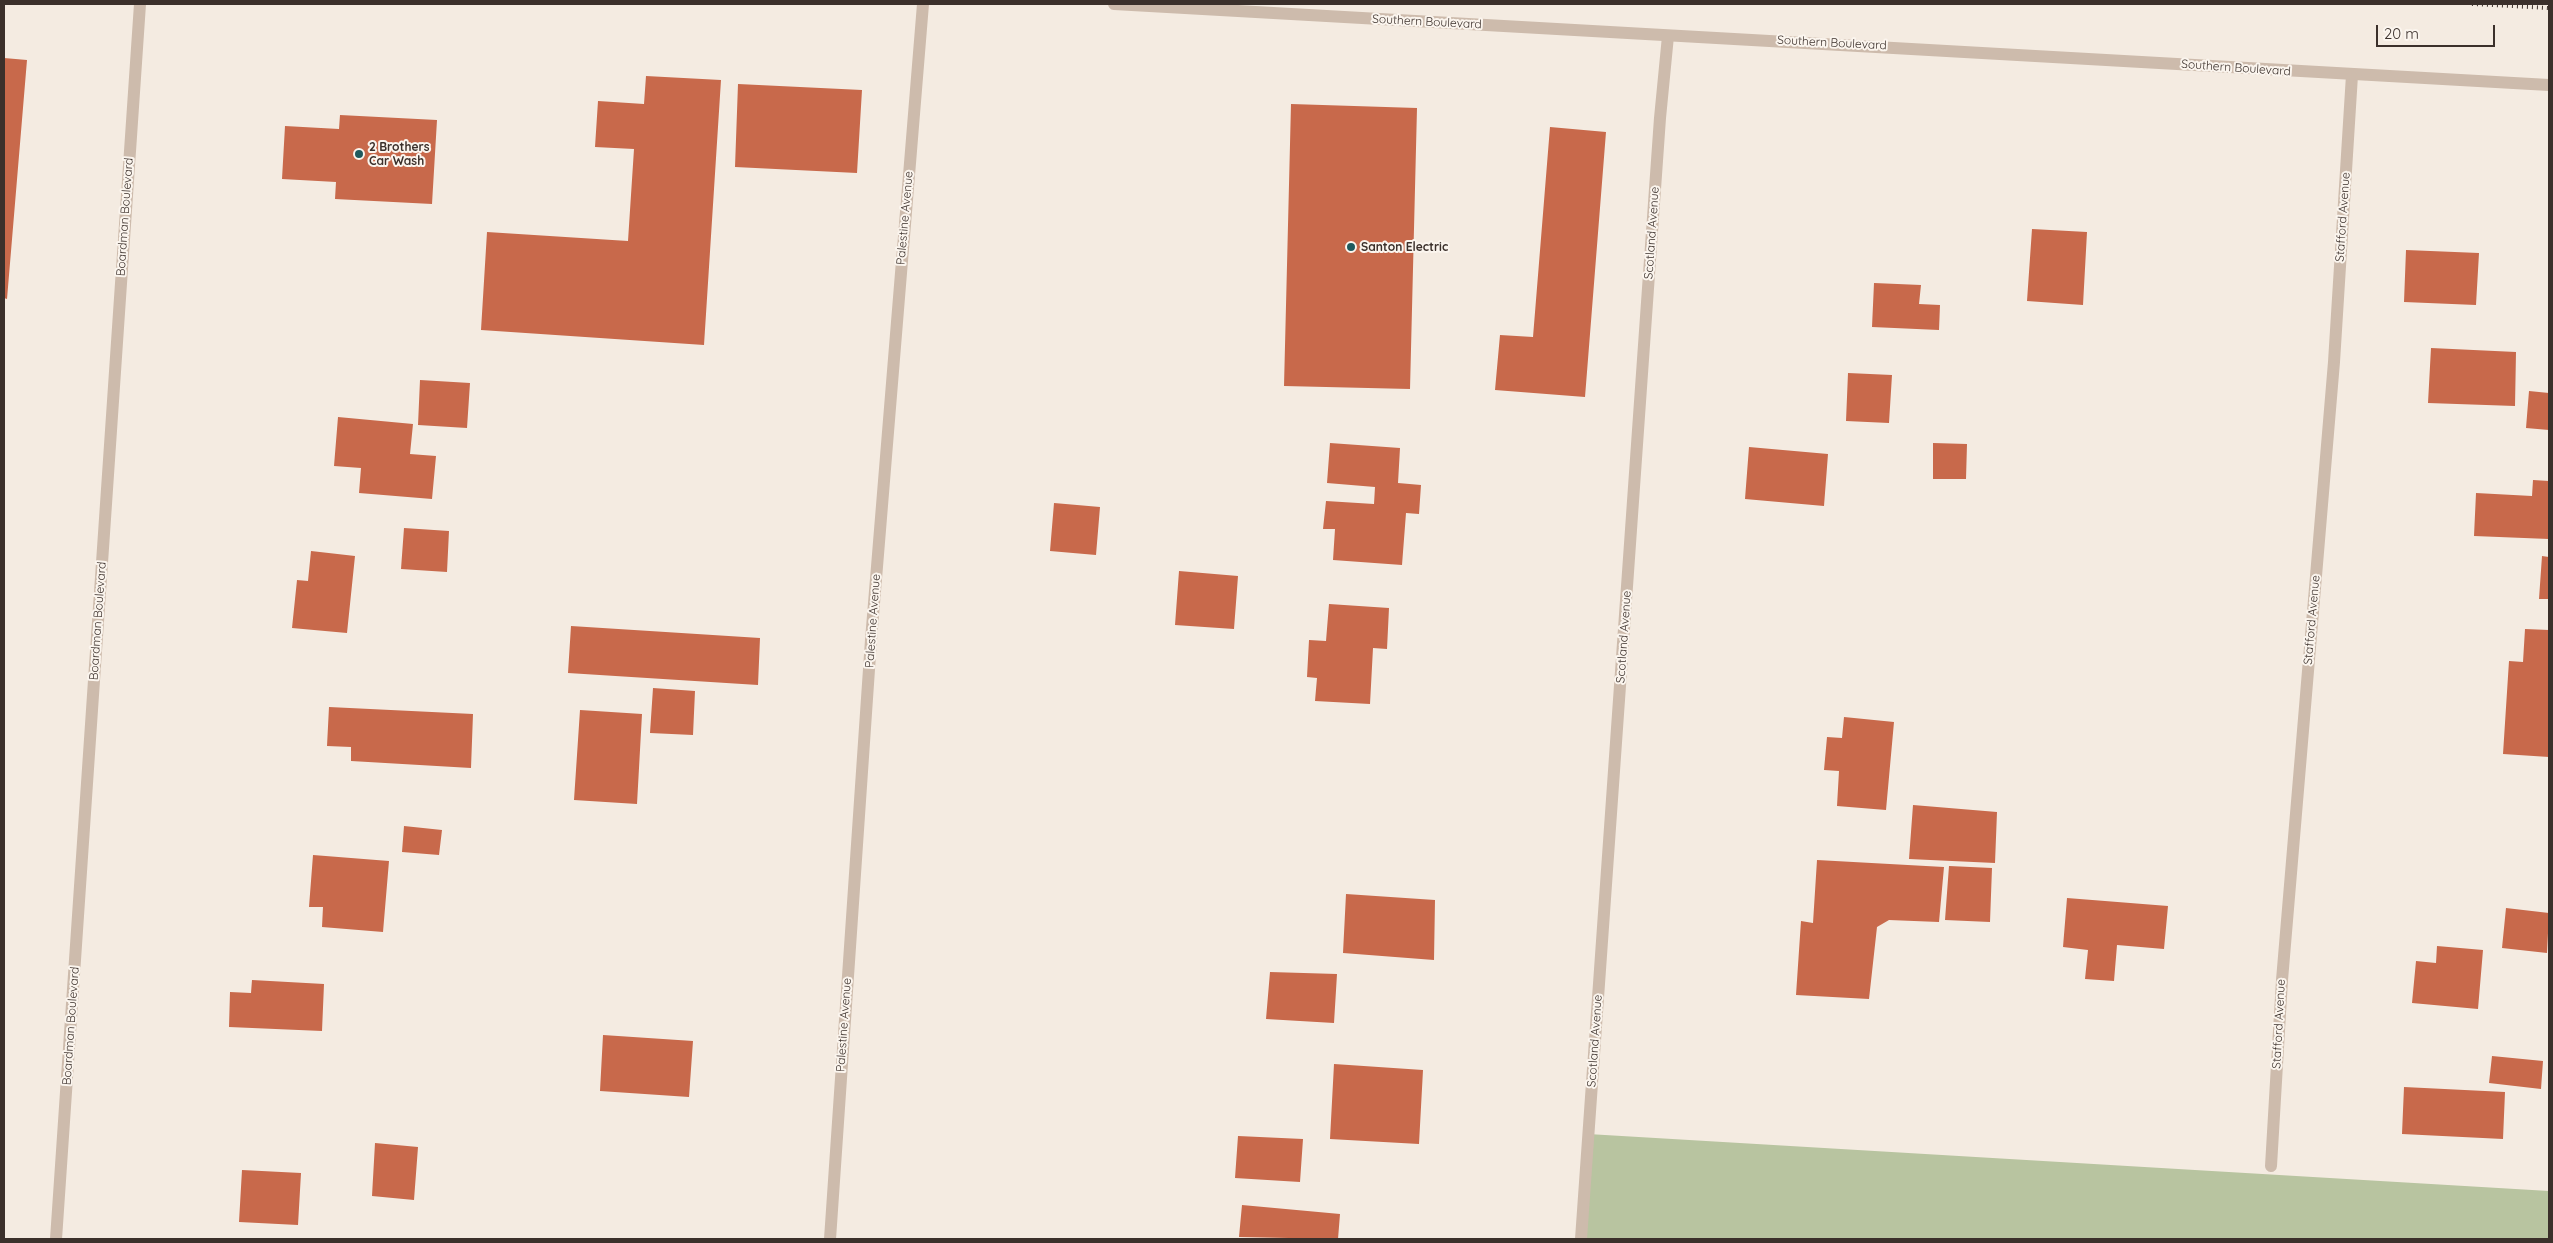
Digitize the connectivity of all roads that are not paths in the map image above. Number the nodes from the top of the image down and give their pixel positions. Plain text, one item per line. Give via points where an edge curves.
1 (140, 4) edge
2 (923, 4) edge
3 (1114, 4) edge
4 (1668, 36) junction
5 (2352, 75) junction
6 (2549, 85) edge
7 (2272, 1166) dead end
8 (56, 1239) edge
9 (830, 1239) edge
10 (1581, 1239) edge

1 - 8 street, Boardman Boulevard
2 - 9 street, Palestine Avenue via 872,630
3 - 4 street, Southern Boulevard
4 - 5 street, Southern Boulevard
4 - 10 street, Scotland Avenue
5 - 6 street, Southern Boulevard
5 - 7 street, Stafford Avenue via 2334,362 2282,980

